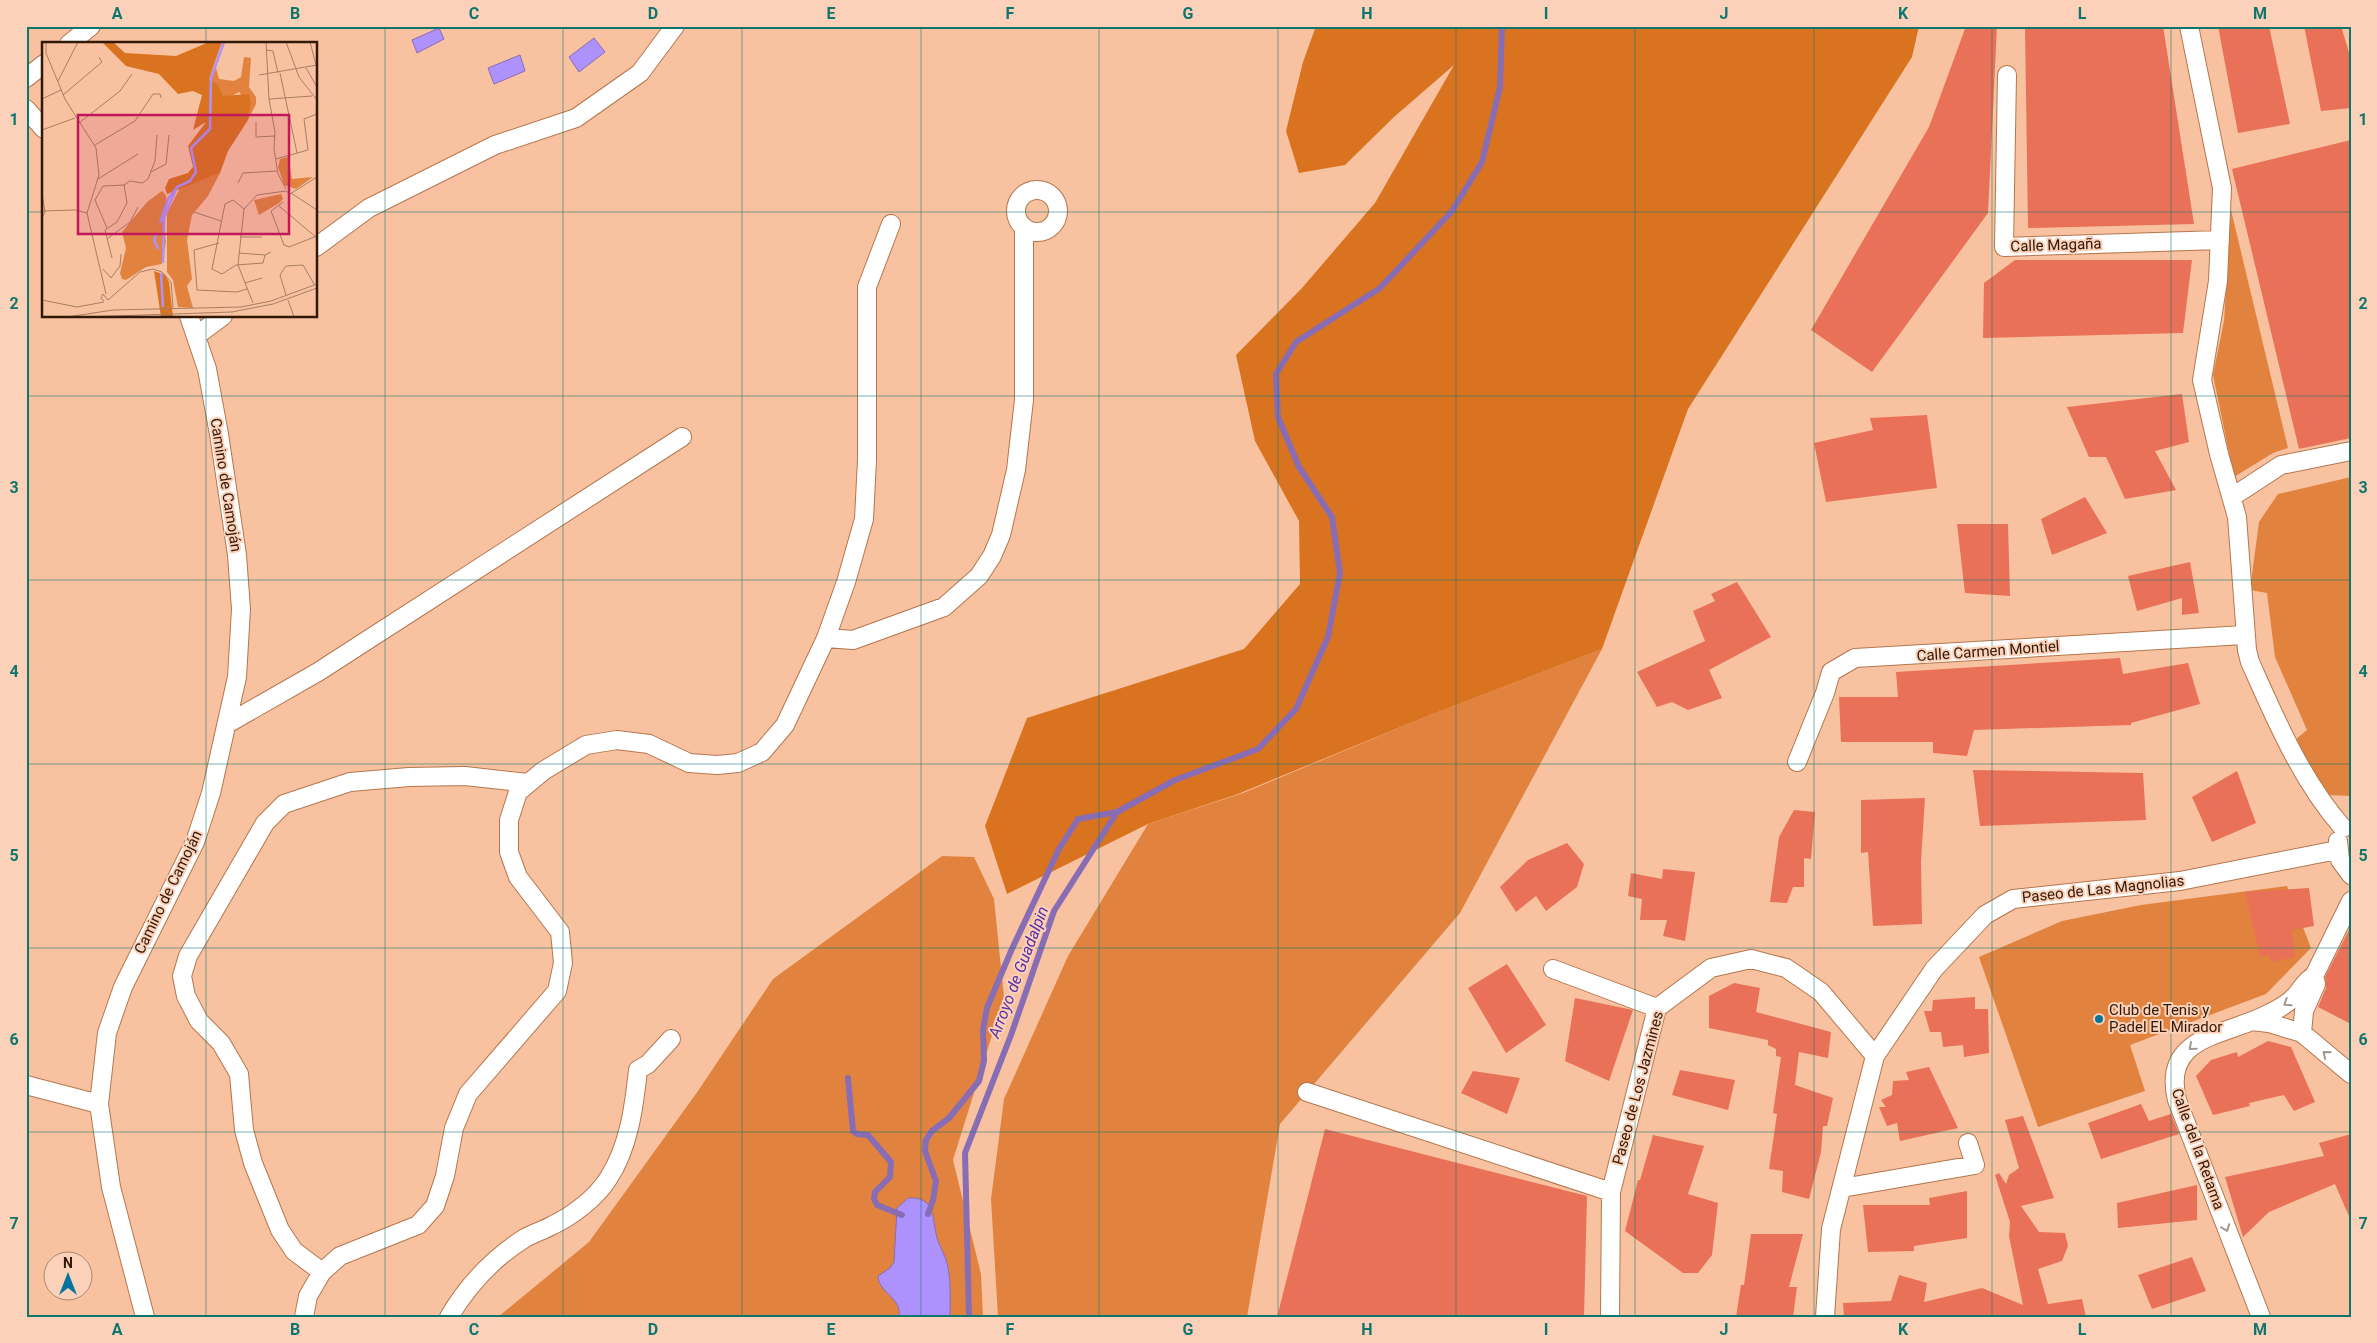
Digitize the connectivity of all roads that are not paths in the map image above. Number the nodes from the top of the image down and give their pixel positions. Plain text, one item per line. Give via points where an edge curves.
1 (91, 26) edge
2 (675, 26) edge
3 (2189, 26) edge
4 (71, 42) edge
5 (42, 66) edge
6 (2007, 75) dead end
7 (26, 78) edge
8 (26, 109) edge
9 (42, 127) edge
10 (891, 224) dead end
11 (1024, 228) dead end
12 (2220, 240) junction
13 (318, 246) edge
14 (190, 318) edge
15 (220, 318) edge
16 (196, 336) junction
17 (682, 437) dead end
18 (2351, 451) edge
19 (2232, 497) junction
20 (2244, 635) junction
21 (826, 638) junction
22 (227, 724) junction
23 (1797, 762) dead end
24 (528, 783) junction
25 (2347, 825) edge
26 (2337, 850) junction
27 (2351, 875) edge
28 (2351, 901) edge
29 (1553, 970) dead end
30 (2314, 976) junction
31 (1657, 1008) junction
32 (2252, 1021) junction
33 (2302, 1033) junction
34 (671, 1038) dead end
35 (1875, 1056) junction
36 (2351, 1074) edge
37 (26, 1085) edge
38 (1308, 1092) dead end
39 (99, 1104) junction
40 (1968, 1143) dead end
41 (1842, 1188) junction
42 (1611, 1192) junction
43 (322, 1272) junction
44 (145, 1317) edge
45 (304, 1317) edge
46 (449, 1317) edge
47 (1610, 1317) edge
48 (1825, 1317) edge
49 (2261, 1317) edge

1 - 4 street
2 - 13 street via 640,73 576,118 494,145 369,208
3 - 12 street via 2222,188
5 - 7 street
6 - 12 street, Calle Magaña via 2004,247
8 - 9 street
10 - 21 street via 867,287 864,519
11 - 21 street via 1024,400 1016,470 1001,535 992,556 979,576 944,607 853,640
12 - 19 street via 2218,281 2202,380 2218,454
14 - 16 street, Camino de Camoján
15 - 16 street
16 - 22 street, Camino de Camoján via 207,369 237,554 241,610 237,677
17 - 22 street via 326,666
18 - 19 street via 2281,465
19 - 20 street via 2237,517
20 - 23 street, Calle Carmen Montiel via 1855,658 1832,672
20 - 25 street via 2250,662 2286,740 2317,795
21 - 24 street via 785,724 762,752 738,763 689,763 649,744 617,740 586,745
22 - 39 street, Camino de Camoján via 211,793 195,842 123,987 107,1033
24 - 43 street via 518,792 510,820 509,852 518,877 560,932 563,963 557,992 468,1094 454,1128 445,1176 435,1206 418,1225 340,1256
24 - 43 street via 465,776 350,782 284,804 265,823 188,956 182,976 186,996 199,1021 221,1043 239,1074 248,1146 280,1230 294,1251
25 - 26 street
26 - 27 street
26 - 35 street, Paseo de Las Magnolias via 2180,881 2013,899 1985,914 1934,970
28 - 30 street
29 - 31 street
30 -> 32 street, Calle del la Retama via 2286,1004
30 - 33 street via 2316,984 2304,1011
31 - 35 street, Paseo de Los Jazmines via 1711,968 1751,959 1786,968 1821,992
31 - 42 street, Paseo de Los Jazmines
32 - 33 street
32 -> 49 street, Calle del la Retama via 2195,1042 2179,1058 2173,1086
36 -> 33 street
34 - 46 street via 648,1064 638,1070 634,1110 620,1157 607,1180 590,1200 502,1254 464,1292
35 - 41 street, Paseo de Las Magnolias
37 - 39 street
38 - 42 street
39 - 44 street, Camino de Camoján via 110,1187
40 - 41 street via 1975,1165
41 - 48 street, Paseo de Las Magnolias via 1831,1229
42 - 47 street, Paseo de Los Jazmines
43 - 45 street via 308,1296

